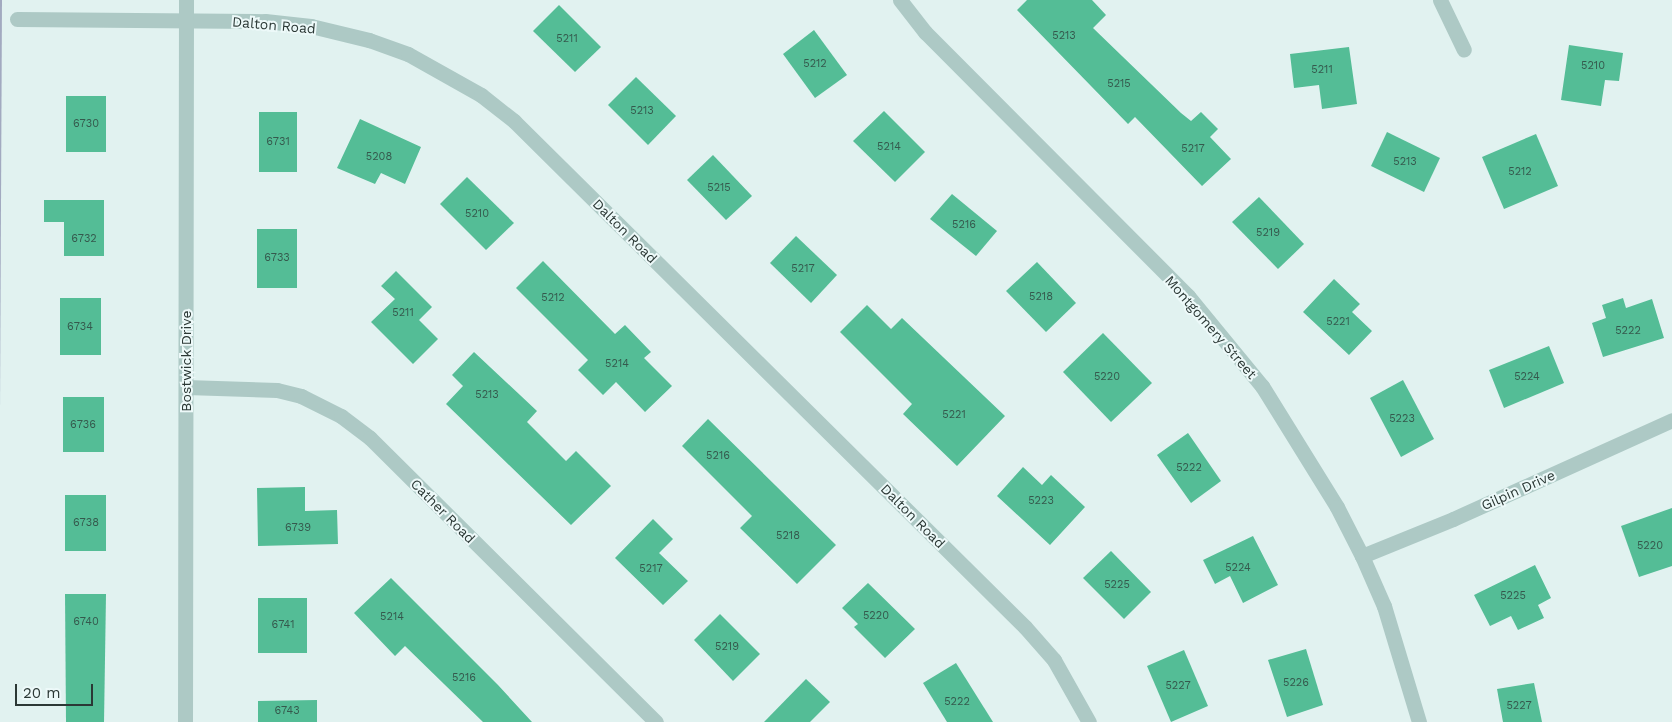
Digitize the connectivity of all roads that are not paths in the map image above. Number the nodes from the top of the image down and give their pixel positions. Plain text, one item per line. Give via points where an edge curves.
1 (186, 0) edge
2 (900, 0) edge
3 (1440, 0) edge
4 (16, 19) dead end
5 (186, 20) junction
6 (1464, 50) dead end
7 (186, 387) junction
8 (1672, 420) edge
9 (1362, 556) junction
10 (185, 722) edge
11 (656, 722) edge
12 (1089, 722) edge
13 (1419, 722) edge

1 - 5 street, Bostwick Drive
2 - 9 street, Montgomery Street via 925,32 1188,296 1224,338 1262,386 1337,507
3 - 6 street
4 - 5 street, Dalton Road
5 - 7 street, Bostwick Drive
5 - 12 street, Dalton Road via 302,25 369,40 408,54 481,95 514,121 1025,627 1054,660
7 - 10 street, Bostwick Drive
7 - 11 street, Cather Road via 277,390 301,396 341,416 370,438
8 - 9 street, Gilpin Drive via 1453,519
9 - 13 street, Montgomery Street via 1384,606

